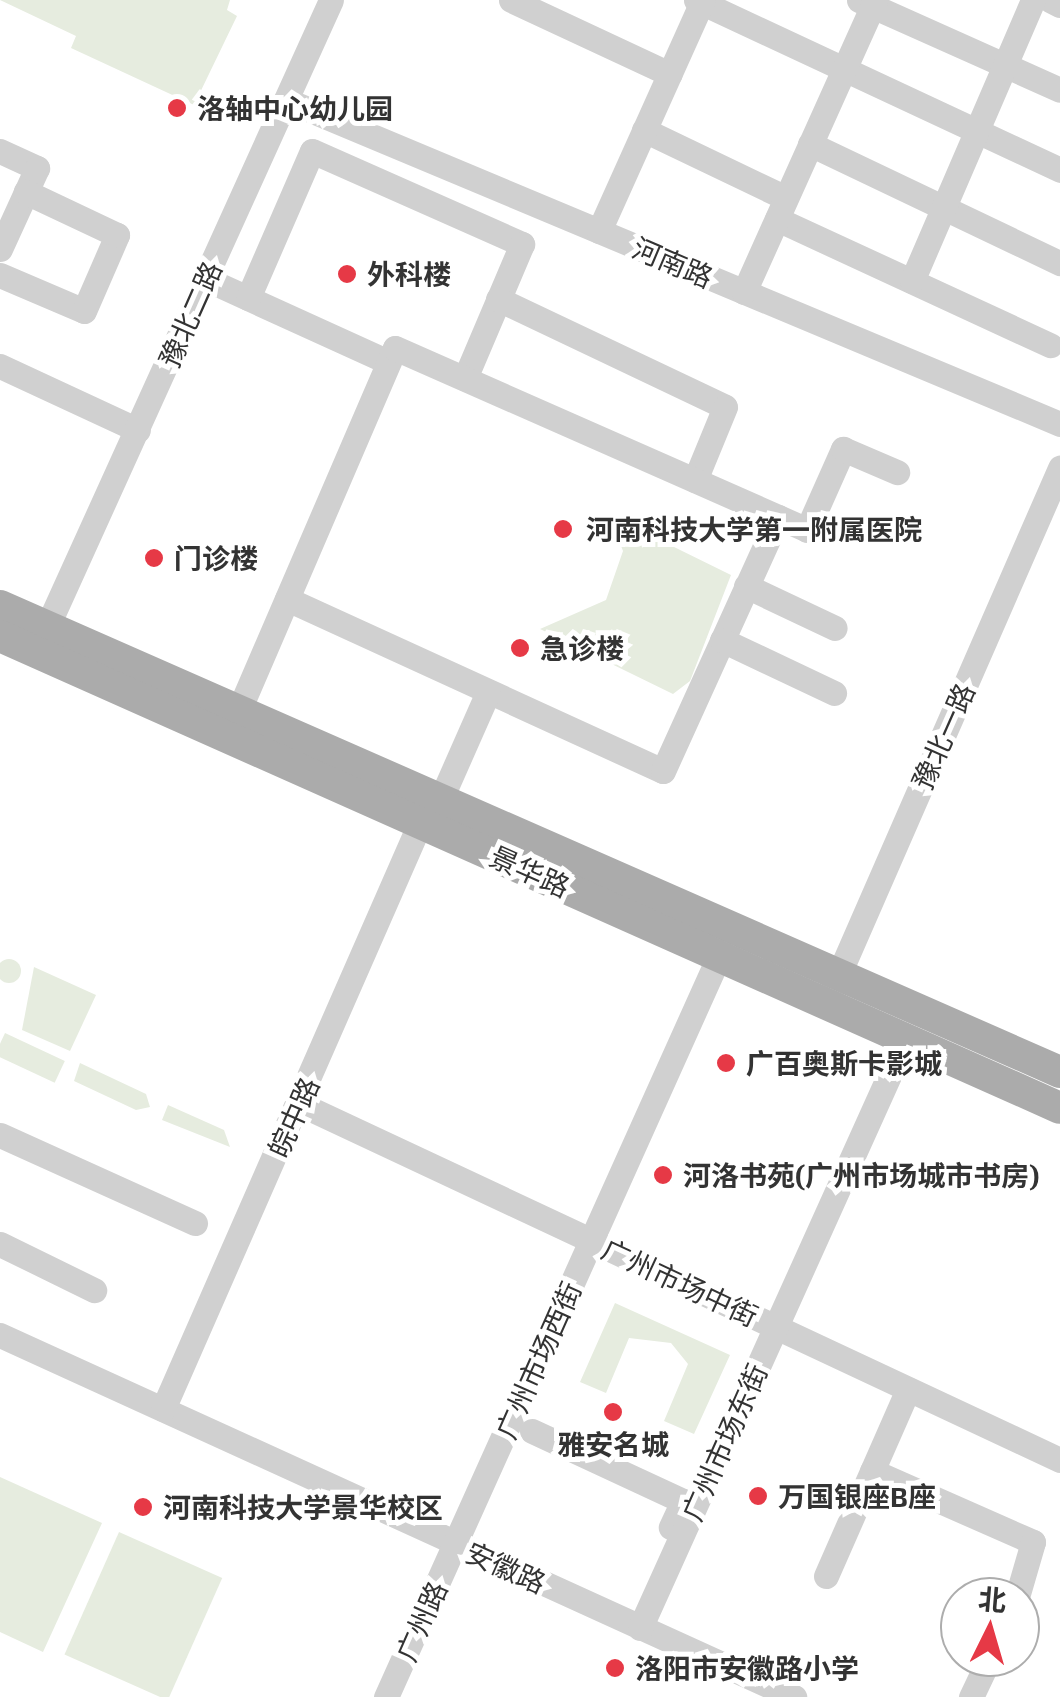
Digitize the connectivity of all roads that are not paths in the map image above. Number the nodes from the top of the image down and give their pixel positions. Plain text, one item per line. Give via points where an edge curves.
1 (331, 0) edge
2 (511, 0) edge
3 (1033, 0) edge
4 (1050, 0) edge
5 (700, 1) edge
6 (868, 2) edge
7 (1060, 5) edge
8 (1005, 65) junction
9 (844, 69) junction
10 (670, 74) junction
11 (1060, 90) edge
12 (286, 100) junction
13 (644, 130) junction
14 (976, 131) junction
15 (810, 144) junction
16 (0, 151) edge
17 (1060, 170) edge
18 (26, 192) junction
19 (782, 208) junction
20 (943, 208) junction
21 (599, 231) junction
22 (0, 249) edge
23 (1060, 263) edge
24 (0, 275) edge
25 (206, 278) junction
26 (912, 281) junction
27 (744, 292) junction
28 (248, 298) junction
29 (498, 299) junction
30 (1050, 344) dead end
31 (388, 362) junction
32 (0, 366) edge
33 (464, 378) junction
34 (1060, 424) edge
35 (138, 430) junction
36 (1060, 468) edge
37 (897, 472) dead end
38 (695, 480) junction
39 (778, 517) junction
40 (746, 586) junction
41 (287, 599) junction
42 (0, 606) edge
43 (48, 627) junction
44 (834, 628) dead end
45 (0, 636) edge
46 (722, 640) junction
47 (488, 692) junction
48 (834, 693) dead end
49 (240, 710) junction
50 (430, 812) junction
51 (719, 956) junction
52 (832, 990) junction
53 (906, 1038) junction
54 (1060, 1072) edge
55 (300, 1104) junction
56 (1060, 1108) edge
57 (0, 1135) edge
58 (195, 1223) dead end
59 (591, 1241) junction
60 (0, 1244) edge
61 (94, 1290) dead end
62 (776, 1327) junction
63 (0, 1336) edge
64 (908, 1389) junction
65 (162, 1409) junction
66 (532, 1430) dead end
67 (1060, 1460) edge
68 (872, 1471) junction
69 (455, 1544) junction
70 (826, 1576) dead end
71 (1024, 1577) edge
72 (635, 1625) junction
73 (386, 1697) edge
74 (794, 1697) edge

1 - 12 street, 豫北二路
2 - 10 street
3 - 8 street
4 - 7 street
5 - 9 street
5 - 10 street
6 - 8 street
6 - 9 street
8 - 11 street
8 - 14 street
9 - 14 street
9 - 15 street
10 - 13 street
12 - 21 street, 河南路
12 - 25 street, 豫北二路
13 - 19 street
13 - 21 street
14 - 17 street
14 - 20 street
15 - 19 street
15 - 20 street
16 - 18 street via 37,168
18 - 22 street
18 - 24 street via 117,235 84,311
19 - 26 street
19 - 27 street
20 - 23 street
20 - 26 street
21 - 27 street, 河南路
25 - 28 street
25 - 35 street, 豫北二路
26 - 30 street
27 - 34 street, 河南路
28 - 29 street via 312,150 522,244
28 - 31 street
29 - 33 street
29 - 38 street via 725,407
31 - 33 street via 394,348
31 - 41 street
32 - 35 street
33 - 38 street
35 - 43 street, 豫北二路
36 - 52 street, 豫北一路
37 - 39 street via 843,449 807,530
38 - 39 street
39 - 40 street
40 - 44 street
40 - 46 street
41 - 47 street
41 - 49 street
42 - 43 main road, 景华路
43 - 49 main road, 景华路
45 - 50 main road, 景华路
46 - 47 street via 663,771
46 - 48 street
47 - 50 street, 皖中路
49 - 50 main road, 景华路
50 - 51 main road, 景华路
50 - 52 main road, 景华路
50 - 55 street, 皖中路
51 - 52 main road, 景华路
51 - 59 street, 广州市场西街
52 - 53 main road, 景华路
52 - 54 main road, 景华路
53 - 56 main road, 景华路
53 - 62 street, 广州市场东街
55 - 59 street, 广州市场中街
55 - 65 street, 皖中路
57 - 58 street
59 - 62 street, 广州市场中街
59 - 69 street, 广州市场西街
60 - 61 street
62 - 64 street, 广州市场中街
62 - 72 street, 广州市场东街
63 - 65 street, 安徽路
64 - 67 street, 广州市场中街
64 - 68 street
65 - 69 street, 安徽路
66 - 72 street via 683,1500
68 - 70 street
68 - 71 street via 1034,1542
69 - 72 street, 安徽路
69 - 73 street, 广州路
72 - 74 street, 安徽路

